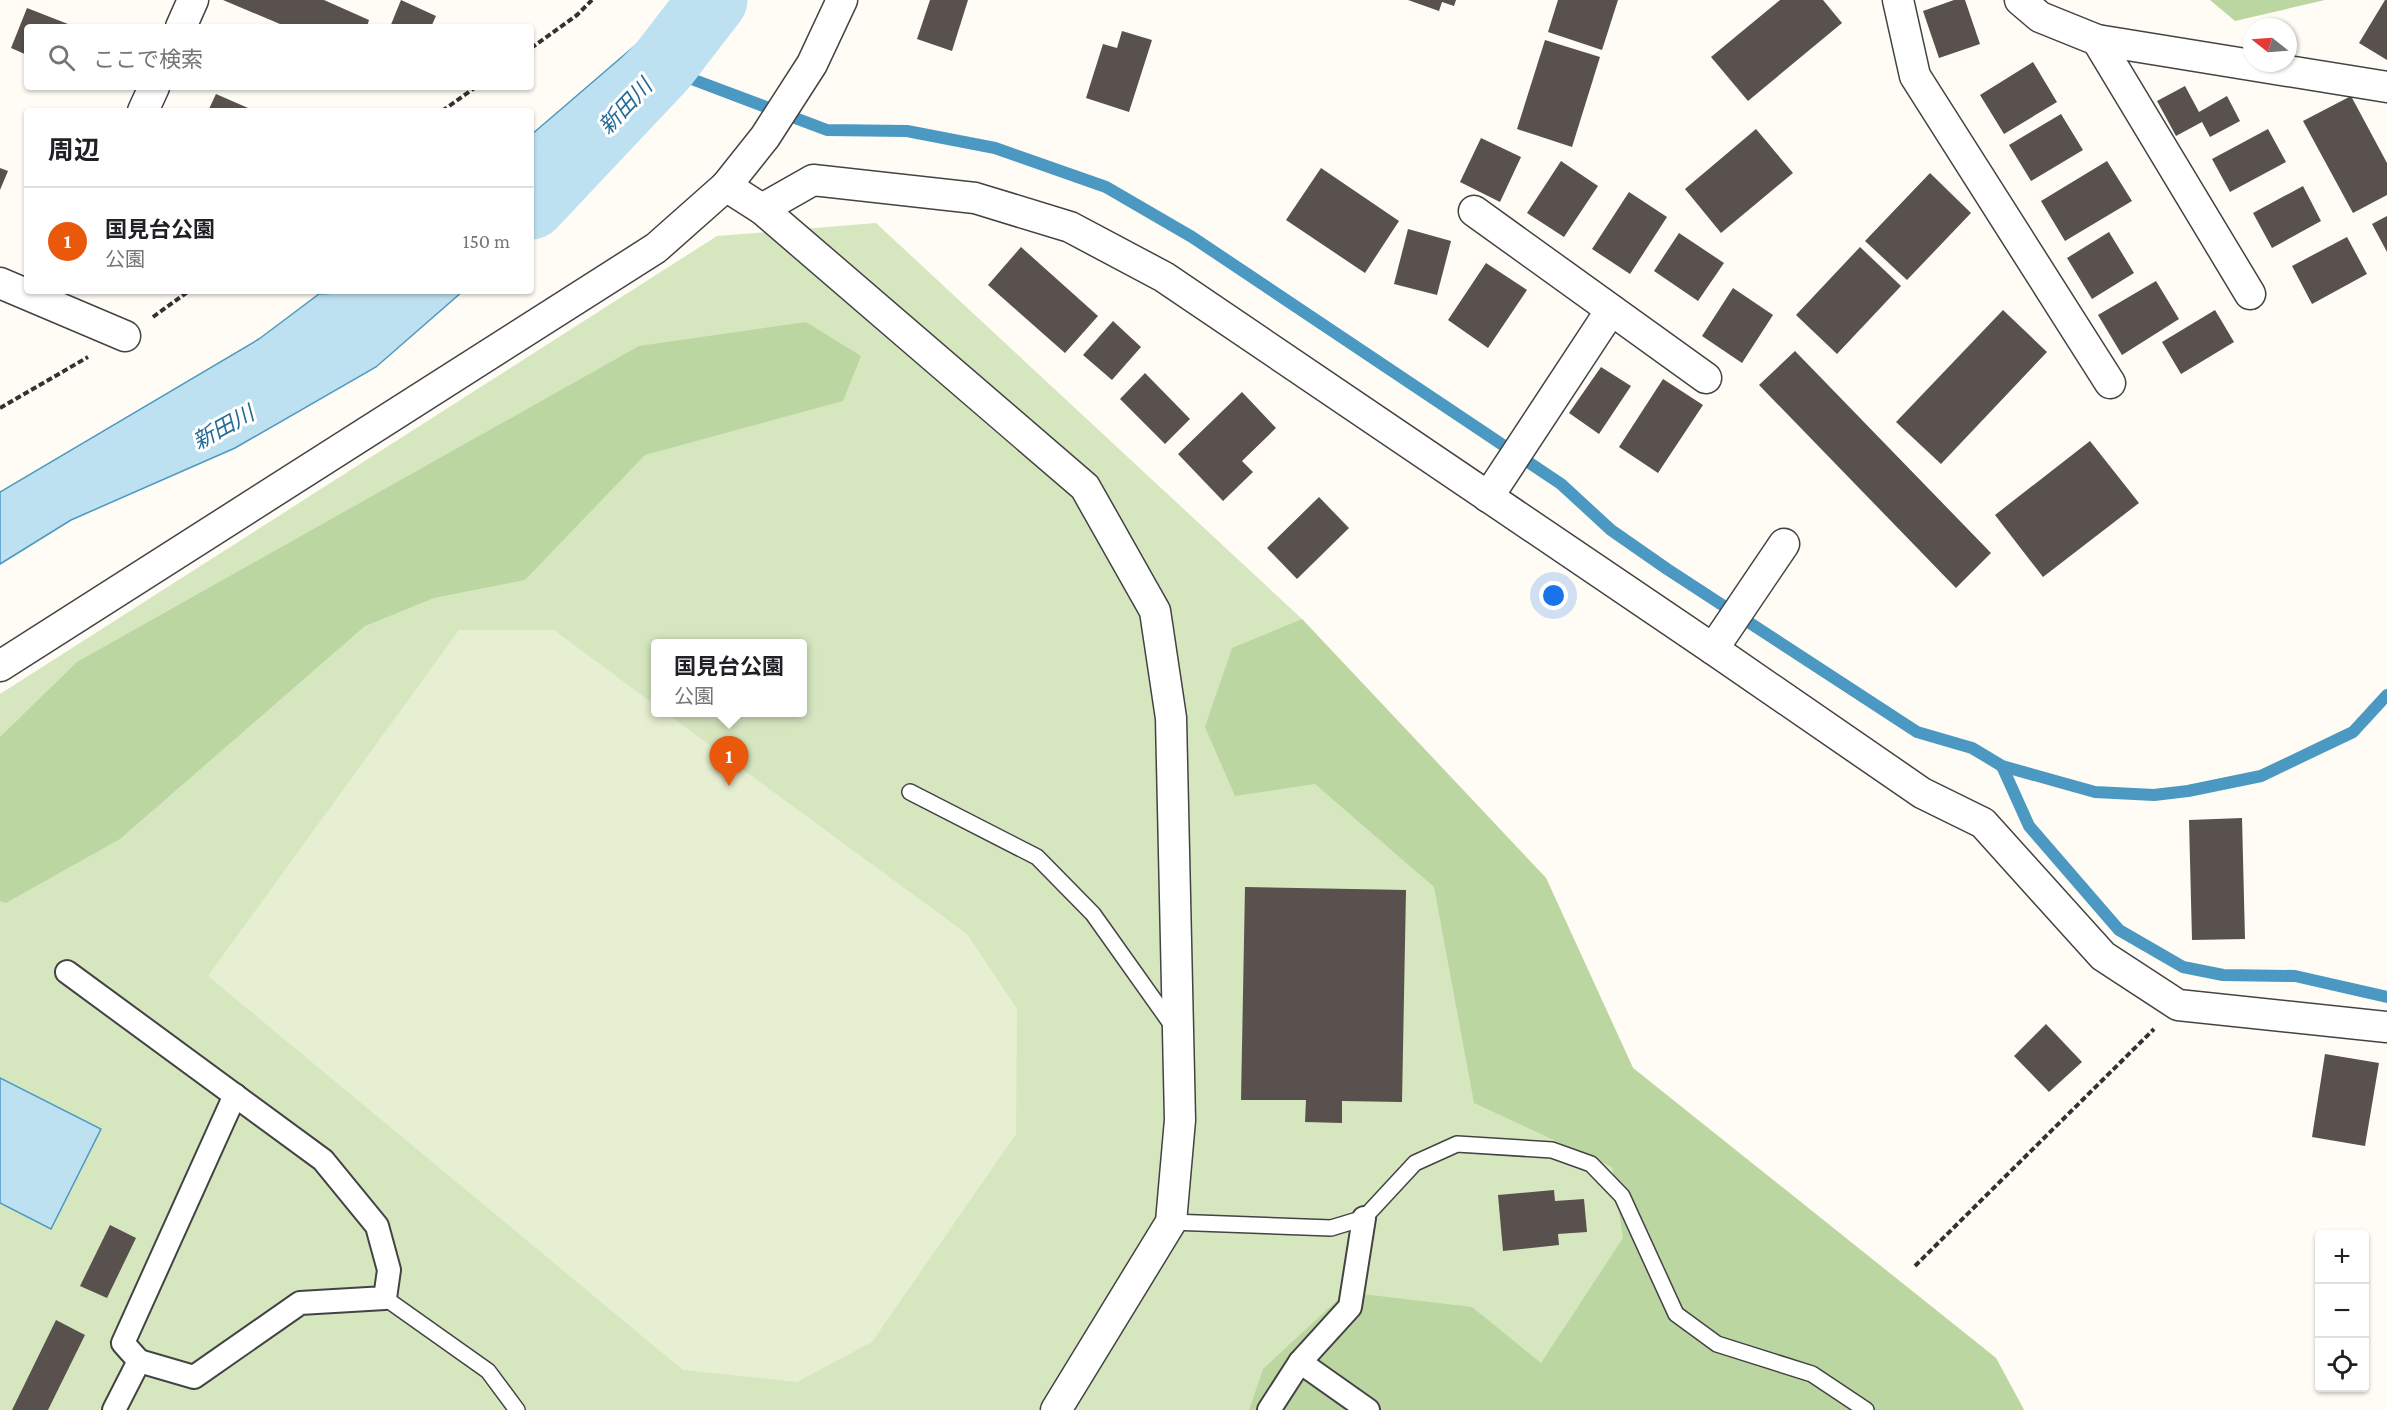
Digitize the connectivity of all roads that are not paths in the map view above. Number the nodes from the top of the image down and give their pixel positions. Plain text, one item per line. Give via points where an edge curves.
1 (193, 0) edge
2 (842, 0) edge
3 (1898, 0) edge
4 (2020, 0) edge
5 (182, 24) edge
6 (2097, 40) junction
7 (2387, 87) edge
8 (153, 90) edge
9 (144, 108) edge
10 (726, 186) junction
11 (762, 209) junction
12 (1474, 211) dead end
13 (0, 283) edge
14 (24, 290) edge
15 (41, 294) edge
16 (2250, 294) dead end
17 (59, 299) edge
18 (1611, 310) junction
19 (125, 336) dead end
20 (1706, 378) dead end
21 (2110, 383) dead end
22 (1488, 496) junction
23 (1784, 544) dead end
24 (1713, 649) junction
25 (0, 666) edge
26 (910, 792) dead end
27 (66, 972) dead end
28 (2387, 1026) edge
29 (1178, 1033) junction
30 (235, 1095) junction
31 (1364, 1218) junction
32 (1171, 1222) junction
33 (385, 1298) junction
34 (139, 1361) junction
35 (1300, 1362) junction
36 (114, 1410) edge
37 (517, 1410) edge
38 (1056, 1410) edge
39 (1269, 1410) edge
40 (1368, 1410) edge
41 (1866, 1410) edge

1 - 5 street
2 - 10 street via 812,64 765,137
3 - 21 street via 1915,76
4 - 6 street via 2040,17
6 - 7 street
6 - 16 street
8 - 9 street
10 - 11 street
10 - 25 street via 656,248
11 - 22 street via 813,180 975,198 1070,227 1164,277
11 - 29 street via 1085,487 1155,611 1171,718
12 - 18 street
13 - 14 street
15 - 17 street
17 - 19 street
18 - 20 street
18 - 22 street
22 - 24 street
23 - 24 street
24 - 28 street via 1922,793 1983,823 2103,956 2178,1005
26 - 29 lane via 1037,857 1093,914
27 - 30 street
29 - 32 street via 1180,1120
30 - 33 street via 323,1160 377,1226 389,1270
30 - 34 street via 123,1343
31 - 32 lane via 1330,1228
31 - 35 street via 1350,1307
31 - 41 lane via 1415,1163 1457,1144 1552,1150 1591,1164 1622,1196 1676,1314 1718,1344 1812,1374
32 - 38 street
33 - 34 street via 300,1303 194,1377
33 - 37 lane via 488,1371
34 - 36 street
35 - 39 street
35 - 40 street

